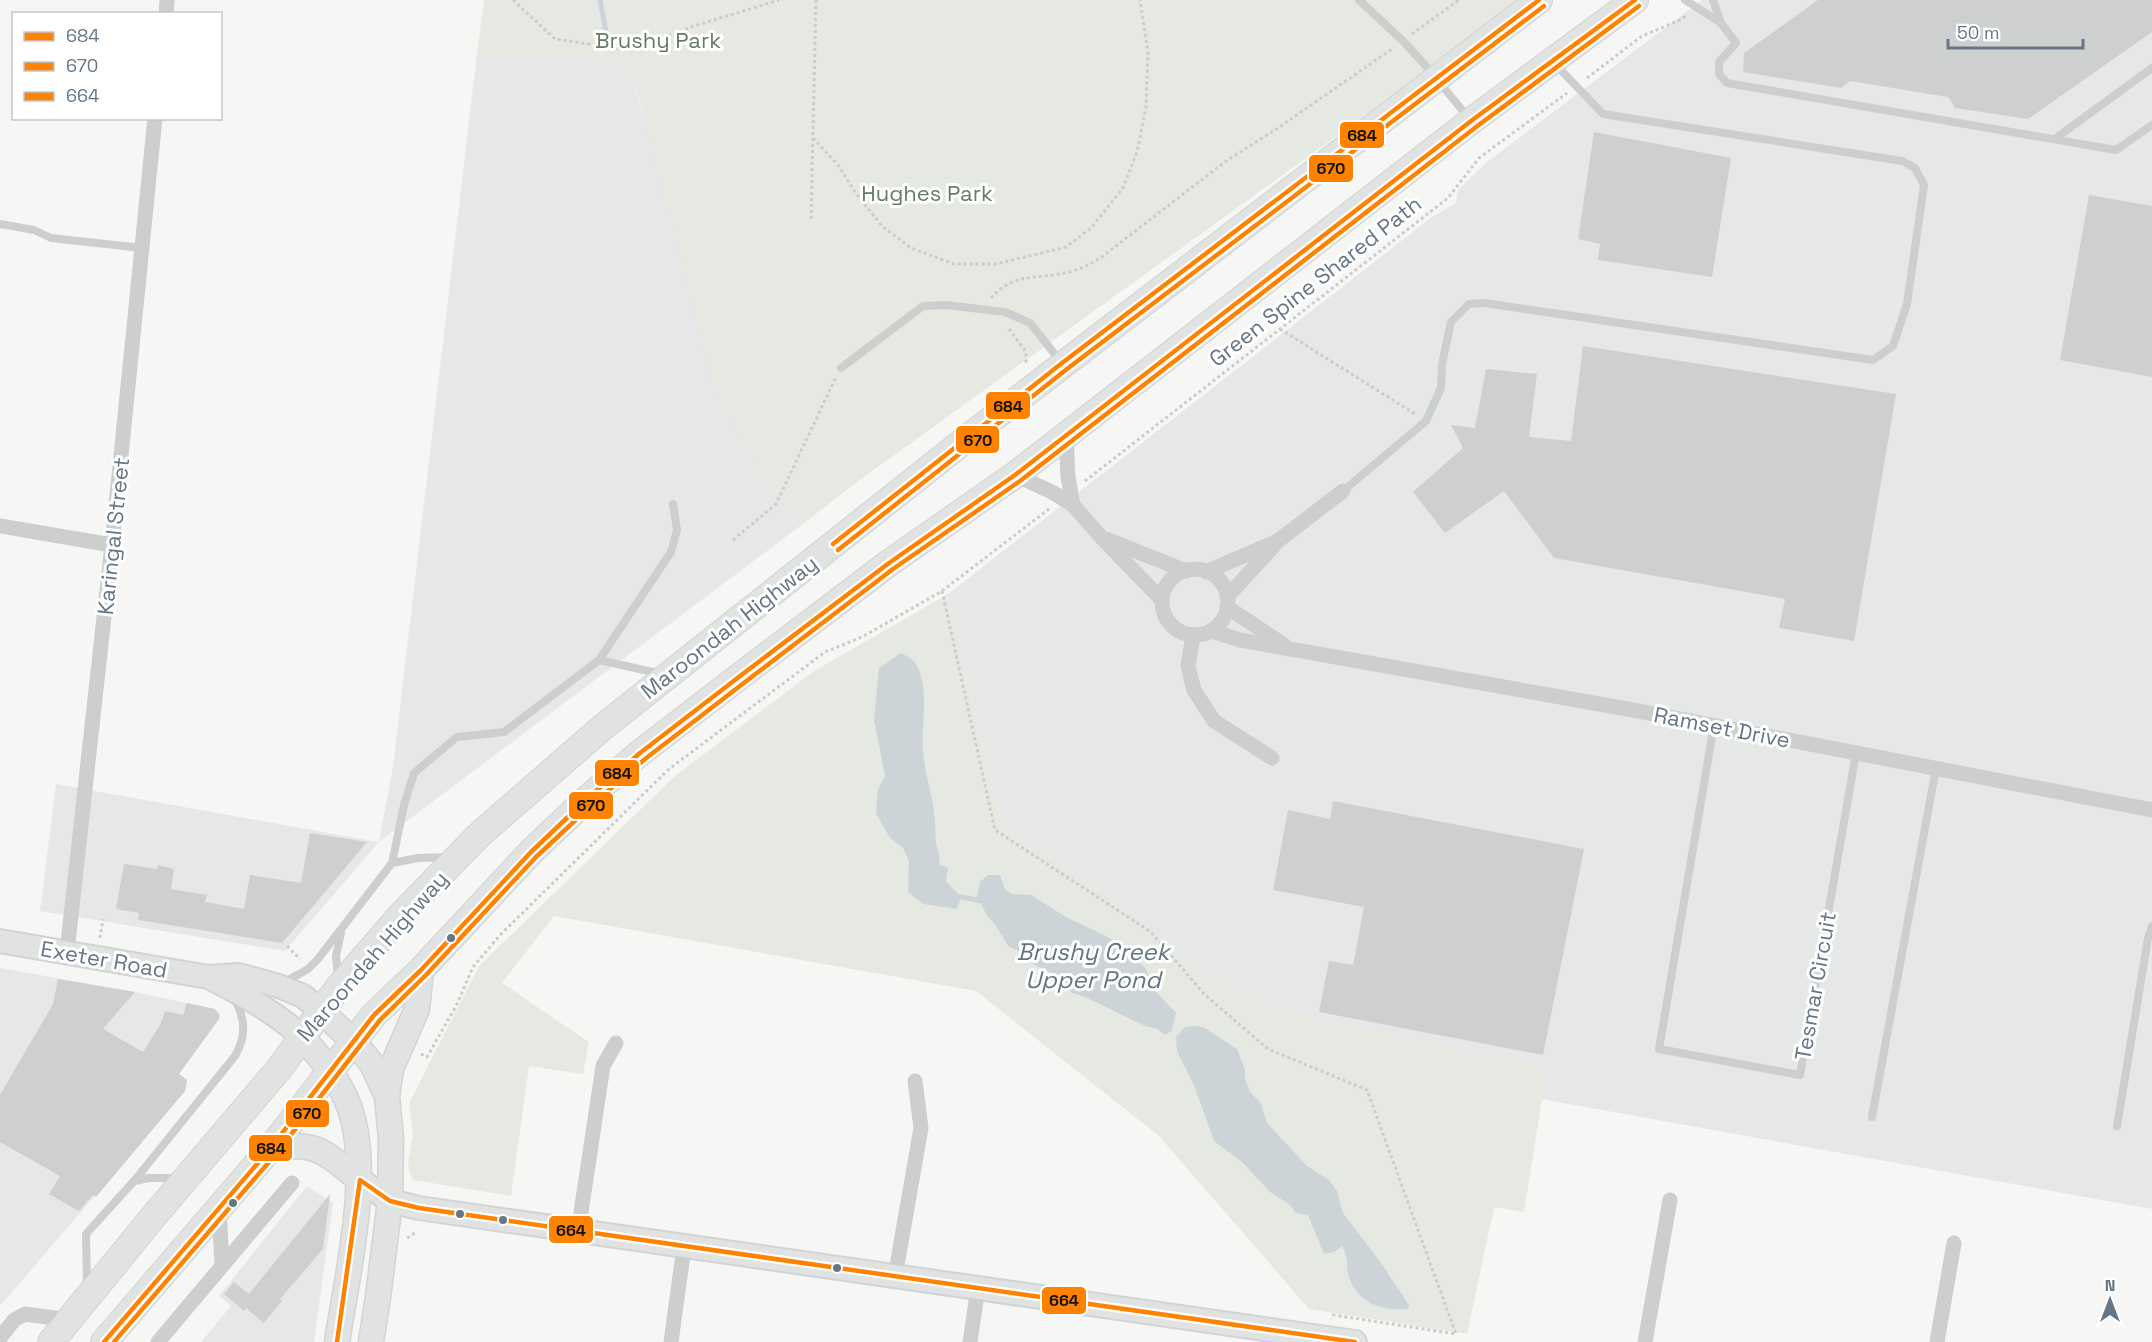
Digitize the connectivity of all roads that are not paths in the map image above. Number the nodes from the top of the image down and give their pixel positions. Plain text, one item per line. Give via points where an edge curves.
1 (1359, 0) edge
2 (1539, 0) edge
3 (1635, 0) edge
4 (1685, 0) edge
5 (1713, 0) edge
6 (1721, 23) junction
7 (1552, 62) junction
8 (2152, 68) edge
9 (1436, 79) junction
10 (155, 120) edge
11 (1471, 121) junction
12 (2152, 125) edge
13 (2056, 138) junction
14 (0, 224) edge
15 (142, 248) junction
16 (1062, 363) junction
17 (841, 368) road end
18 (1066, 434) junction
19 (1014, 475) junction
20 (1343, 491) joint
21 (1069, 498) junction
22 (673, 504) dead end
23 (0, 526) edge
24 (1101, 537) junction
25 (1279, 540) junction
26 (112, 544) junction
27 (1186, 571) junction
28 (1206, 572) junction
29 (1162, 600) junction
30 (1227, 602) junction
31 (1212, 630) junction
32 (1193, 635) junction
33 (1291, 650) junction
34 (599, 660) junction
35 (669, 675) junction
36 (1714, 725) junction
37 (1856, 753) junction
38 (1272, 758) dead end
39 (1935, 768) junction
40 (2152, 810) edge
41 (458, 857) junction
42 (392, 863) junction
43 (2152, 926) edge
44 (342, 929) junction
45 (0, 941) edge
46 (67, 952) junction
47 (421, 970) junction
48 (208, 977) junction
49 (279, 986) junction
50 (230, 988) junction
51 (338, 988) junction
52 (321, 1011) junction
53 (301, 1036) junction
54 (354, 1042) junction
55 (616, 1043) dead end
56 (332, 1071) junction
57 (915, 1081) dead end
58 (387, 1096) junction
59 (1872, 1117) dead end
60 (2117, 1126) dead end
61 (269, 1150) junction
62 (186, 1178) junction
63 (360, 1180) junction
64 (134, 1181) junction
65 (292, 1183) dead end
66 (1670, 1200) dead end
67 (390, 1201) junction
68 (219, 1209) junction
69 (578, 1232) junction
70 (1954, 1243) dead end
71 (684, 1247) junction
72 (222, 1265) junction
73 (348, 1266) junction
74 (382, 1271) junction
75 (895, 1276) junction
76 (978, 1288) junction
77 (87, 1299) junction
78 (69, 1320) junction
79 (1269, 1336) edge
80 (0, 1338) edge
81 (51, 1342) edge
82 (104, 1342) edge
83 (158, 1342) edge
84 (337, 1342) edge
85 (371, 1342) edge
86 (670, 1342) edge
87 (970, 1342) edge
88 (1355, 1342) edge
89 (1646, 1342) edge
90 (1937, 1342) edge

1 - 9 lane
2 - 9 highway, Maroondah Highway
3 - 7 highway, Maroondah Highway
4 - 6 lane
5 - 6 lane
6 - 13 lane via 1736,43 1719,62 1719,74 1727,83
7 - 11 highway, Maroondah Highway
7 - 20 lane via 1603,114 1902,161 1915,168 1924,185 1907,304 1893,346 1873,360 1484,303 1469,304 1451,322 1441,388 1425,421
8 - 13 lane
9 - 11 lane
9 - 16 highway, Maroondah Highway
10 - 15 street, Karingal Street
11 - 18 highway, Maroondah Highway
12 - 13 lane via 2116,150
14 - 15 lane via 34,230 51,238
15 - 26 street, Karingal Street
16 - 17 lane via 1030,323 1005,312 946,305 923,306
16 - 35 highway, Maroondah Highway
18 - 19 highway, Maroondah Highway
18 - 21 street
19 - 21 street
19 - 47 highway, Maroondah Highway via 889,563 640,753 531,852
20 - 25 street
21 - 24 street
22 - 34 lane via 677,530 670,552
23 - 26 street
24 - 27 street
24 - 29 street
25 - 28 street
25 - 30 street
26 - 46 street, Karingal Street
27 - 28 street
27 - 29 street via 1169,582
28 - 30 street via 1220,582
29 - 32 street via 1162,610 1174,628
30 - 31 street via 1224,616
30 - 33 street, Ramset Drive
31 - 32 street
31 - 33 street, Ramset Drive
32 - 38 street via 1188,666 1194,690 1214,721
33 - 36 street, Ramset Drive
34 - 35 lane
34 - 42 lane via 504,732 457,737 414,773
35 - 41 highway, Maroondah Highway via 603,727
36 - 37 street, Ramset Drive
36 - 37 lane, Tesmar Circuit via 1659,1049 1800,1075
37 - 39 street, Ramset Drive
39 - 40 street, Ramset Drive
39 - 59 lane
41 - 42 lane
41 - 51 highway, Maroondah Highway
42 - 44 lane
43 - 60 lane
44 - 49 lane via 308,969
44 - 51 lane via 336,956
45 - 46 main road, Exeter Road
46 - 48 main road, Exeter Road
47 - 54 highway, Maroondah Highway via 374,1016
47 - 58 main road via 417,1010 391,1070
48 - 49 main road, Exeter Road via 239,975
48 - 50 main road, Exeter Road
49 - 52 main road, Exeter Road via 303,996
50 - 53 main road, Exeter Road via 262,1006
50 - 64 lane via 241,1012 242,1045
51 - 52 highway, Maroondah Highway
52 - 53 highway, Maroondah Highway
52 - 54 main road
53 - 56 main road
53 - 62 highway, Maroondah Highway via 279,1069
54 - 56 highway, Maroondah Highway
54 - 58 main road via 375,1069
55 - 69 street via 603,1066
56 - 61 highway, Maroondah Highway
56 - 63 main road via 350,1108
57 - 75 street via 921,1128
58 - 67 main road
61 - 63 main road via 314,1147
61 - 68 highway, Maroondah Highway
62 - 64 lane
62 - 77 highway, Maroondah Highway
63 - 67 main road
63 - 73 main road
64 - 77 lane via 86,1234
65 - 72 street
66 - 89 street
67 - 69 main road
67 - 74 main road
68 - 72 street
68 - 82 highway, Maroondah Highway
69 - 71 main road
70 - 90 street
71 - 75 main road
71 - 86 street
72 - 83 street
73 - 74 main road
73 - 84 main road
74 - 85 main road
75 - 76 main road
76 - 79 main road
76 - 87 street
77 - 78 highway, Maroondah Highway
78 - 80 street via 25,1314 14,1320
78 - 81 highway, Maroondah Highway
79 - 88 main road

